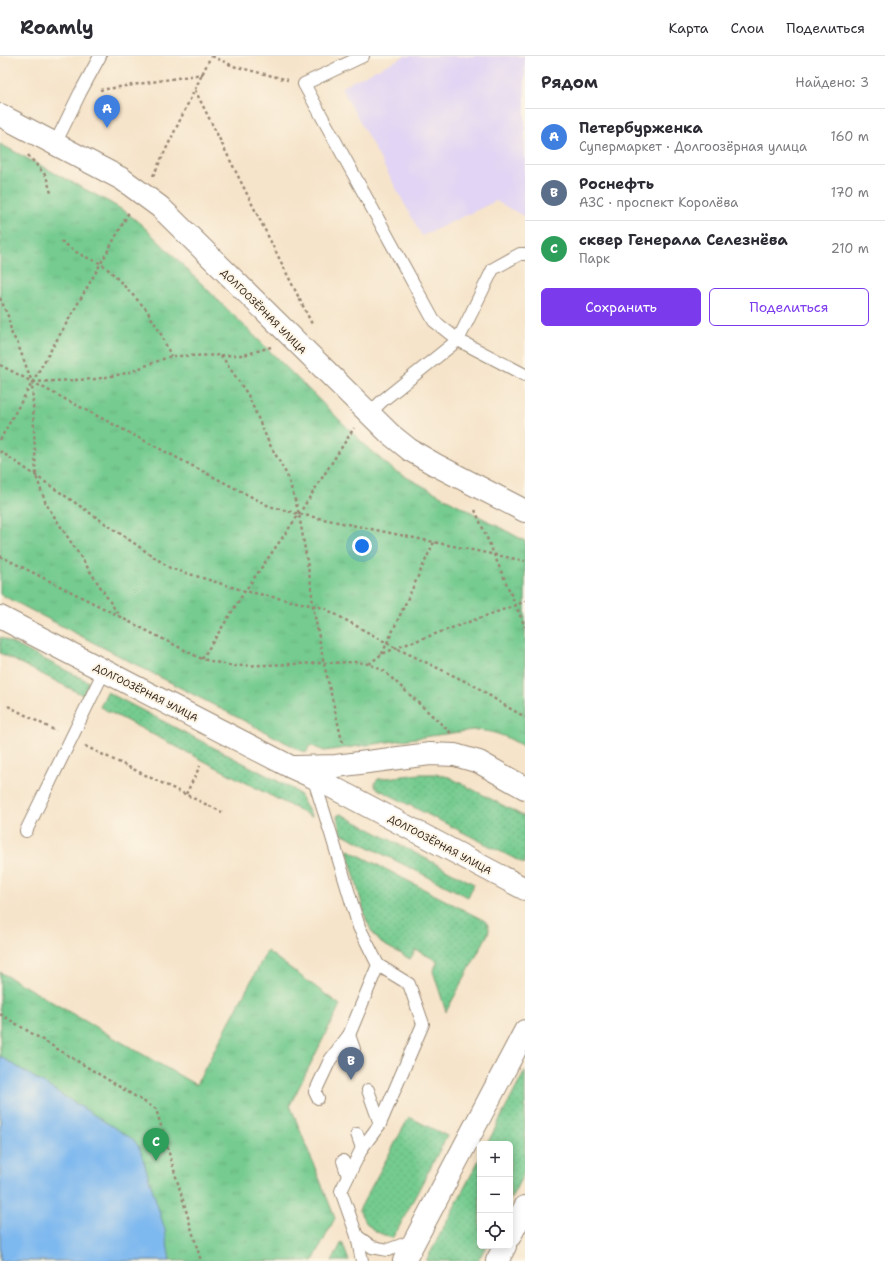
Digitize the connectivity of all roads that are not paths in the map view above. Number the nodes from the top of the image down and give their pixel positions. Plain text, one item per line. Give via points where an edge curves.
1 (100, 56) edge
2 (363, 56) edge
3 (0, 115) edge
4 (55, 144) junction
5 (525, 254) edge
6 (458, 340) junction
7 (525, 375) edge
8 (362, 421) junction
9 (525, 511) edge
10 (0, 617) edge
11 (104, 671) junction
12 (291, 767) junction
13 (313, 777) junction
14 (525, 788) edge
15 (26, 831) dead end
16 (525, 889) edge
17 (378, 965) junction
18 (525, 1031) edge
19 (349, 1035) junction
20 (354, 1049) dead end
21 (368, 1090) dead end
22 (318, 1098) dead end
23 (380, 1124) junction
24 (357, 1134) dead end
25 (362, 1148) junction
26 (342, 1160) dead end
27 (348, 1176) junction
28 (525, 1207) edge
29 (513, 1230) edge
30 (357, 1236) junction
31 (415, 1240) junction
32 (503, 1249) edge
33 (362, 1261) edge
34 (404, 1261) edge
35 (497, 1261) edge

1 - 4 lane
2 - 6 lane via 304,84 434,321
3 - 4 street, ДОЛГООЗЁРНАЯ УЛИЦА
4 - 8 street, ДОЛГООЗЁРНАЯ УЛИЦА via 122,179 136,200 160,207
5 - 6 lane via 492,268
6 - 7 lane
6 - 8 lane via 382,401
8 - 9 street, ДОЛГООЗЁРНАЯ УЛИЦА via 390,434 410,450 436,465
10 - 11 street, ДОЛГООЗЁРНАЯ УЛИЦА
11 - 12 street, ДОЛГООЗЁРНАЯ УЛИЦА
11 - 15 lane
12 - 13 street, ДОЛГООЗЁРНАЯ УЛИЦА
12 - 14 street, ДОЛГООЗЁРНАЯ УЛИЦА via 336,766 430,754 455,755 480,762
13 - 16 street, ДОЛГООЗЁРНАЯ УЛИЦА
13 - 17 lane via 359,927
17 - 19 lane
17 - 23 lane via 409,984 423,1024
18 - 31 street
19 - 20 lane
19 - 22 lane via 315,1092
21 - 23 lane
23 - 25 lane
24 - 25 lane
25 - 27 lane
26 - 27 lane
27 - 30 lane via 341,1191
28 - 29 street
30 - 31 lane via 372,1247 388,1250
30 - 33 lane
31 - 34 street
32 - 35 street

